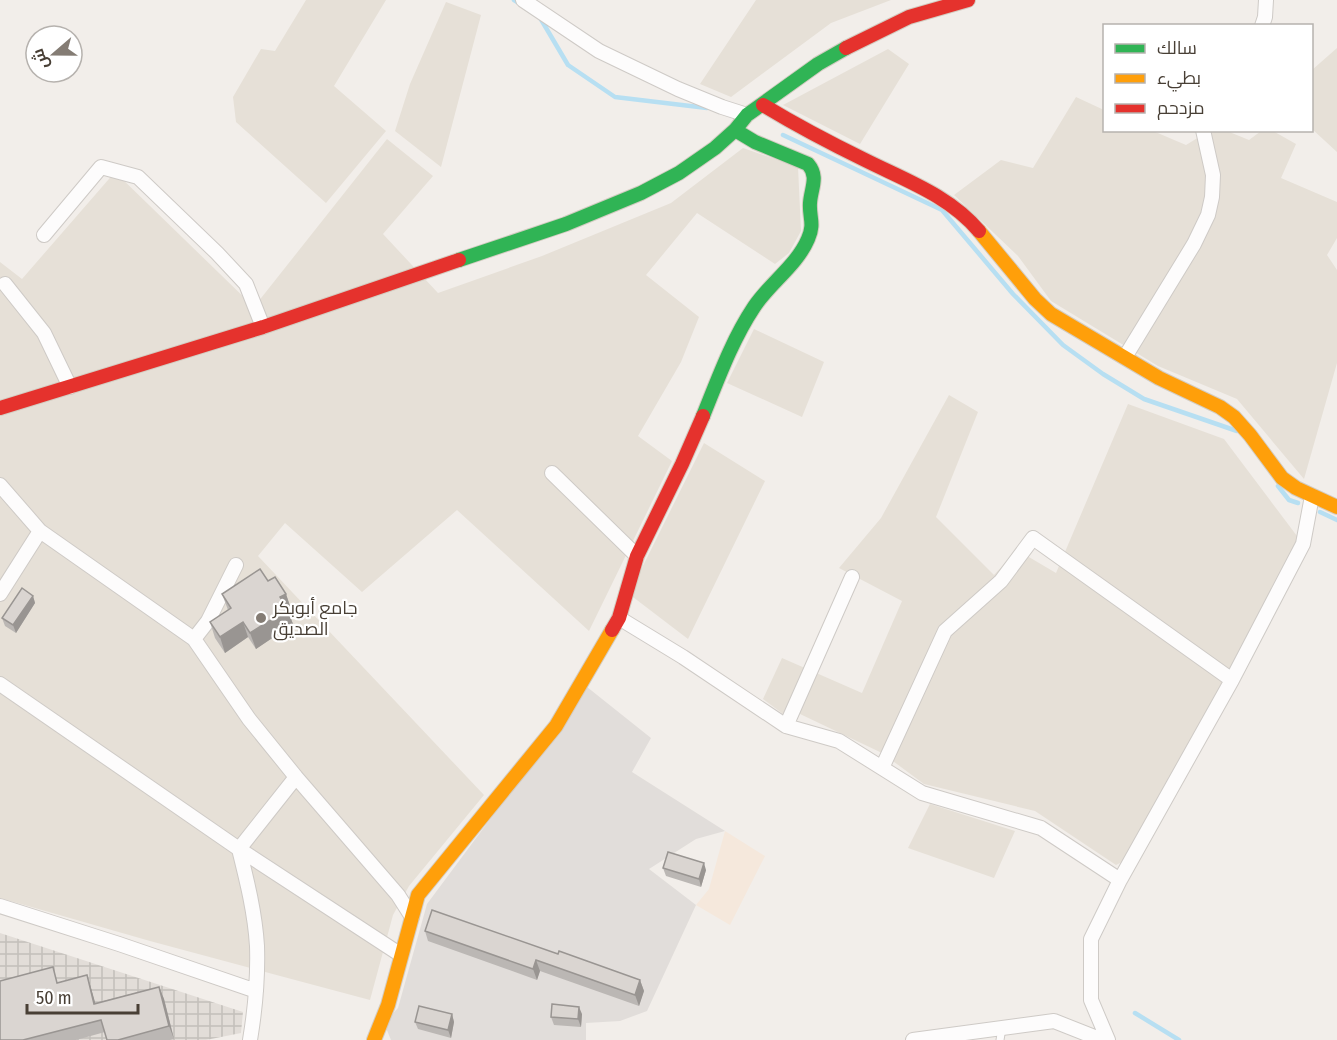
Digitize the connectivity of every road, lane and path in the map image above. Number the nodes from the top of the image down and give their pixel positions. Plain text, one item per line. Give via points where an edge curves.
1 (523, 0) edge
2 (968, 0) edge
3 (1266, 0) edge
4 (1263, 24) edge
5 (763, 105) junction
6 (747, 115) junction
7 (735, 130) junction
8 (1203, 132) edge
9 (44, 235) dead end
10 (5, 284) dead end
11 (263, 327) junction
12 (1125, 357) junction
13 (70, 387) junction
14 (0, 408) edge
15 (552, 472) dead end
16 (0, 485) edge
17 (1312, 496) junction
18 (1337, 507) edge
19 (40, 531) junction
20 (637, 556) junction
21 (236, 565) dead end
22 (852, 577) dead end
23 (0, 594) edge
24 (619, 618) junction
25 (194, 639) junction
26 (1232, 680) junction
27 (0, 684) edge
28 (786, 726) junction
29 (882, 768) junction
30 (296, 777) junction
31 (239, 849) junction
32 (1120, 880) junction
33 (0, 906) edge
34 (412, 917) junction
35 (401, 955) junction
36 (256, 992) junction
37 (1001, 1034) edge
38 (250, 1040) edge
39 (374, 1040) edge
40 (913, 1040) edge
41 (1102, 1040) edge
42 (1108, 1040) edge

1 - 6 street via 599,51 678,89
2 - 5 street via 909,16 868,36 818,64
3 - 4 street
5 - 6 street
5 - 12 street via 806,132 956,208 1051,314
6 - 7 street
7 - 11 street via 679,173 641,193 566,224
7 - 20 street via 808,164 815,180 810,204 813,222 801,254 772,283 736,338
8 - 12 street via 1213,175 1208,214
9 - 11 street via 101,167 138,177 246,284
10 - 13 street via 44,333
11 - 13 street
12 - 17 street via 1234,417 1282,478
13 - 14 street
15 - 20 street
16 - 19 street
17 - 18 street
17 - 26 street via 1303,544
19 - 23 street
19 - 25 street
20 - 24 street
21 - 25 street via 208,621
22 - 28 street
24 - 28 street
24 - 34 street via 556,726 418,895
25 - 30 street via 249,719
26 - 29 street via 1033,538 1000,581 945,631
26 - 32 street
27 - 31 street
28 - 29 street via 839,741
29 - 32 street via 922,793 1041,828
30 - 31 street
30 - 34 street via 398,895
31 - 35 street
31 - 36 street via 257,946
32 - 42 street via 1091,939 1091,1000
33 - 36 street
34 - 35 street
35 - 39 street
36 - 38 street
37 - 40 street
37 - 41 street via 1054,1021

